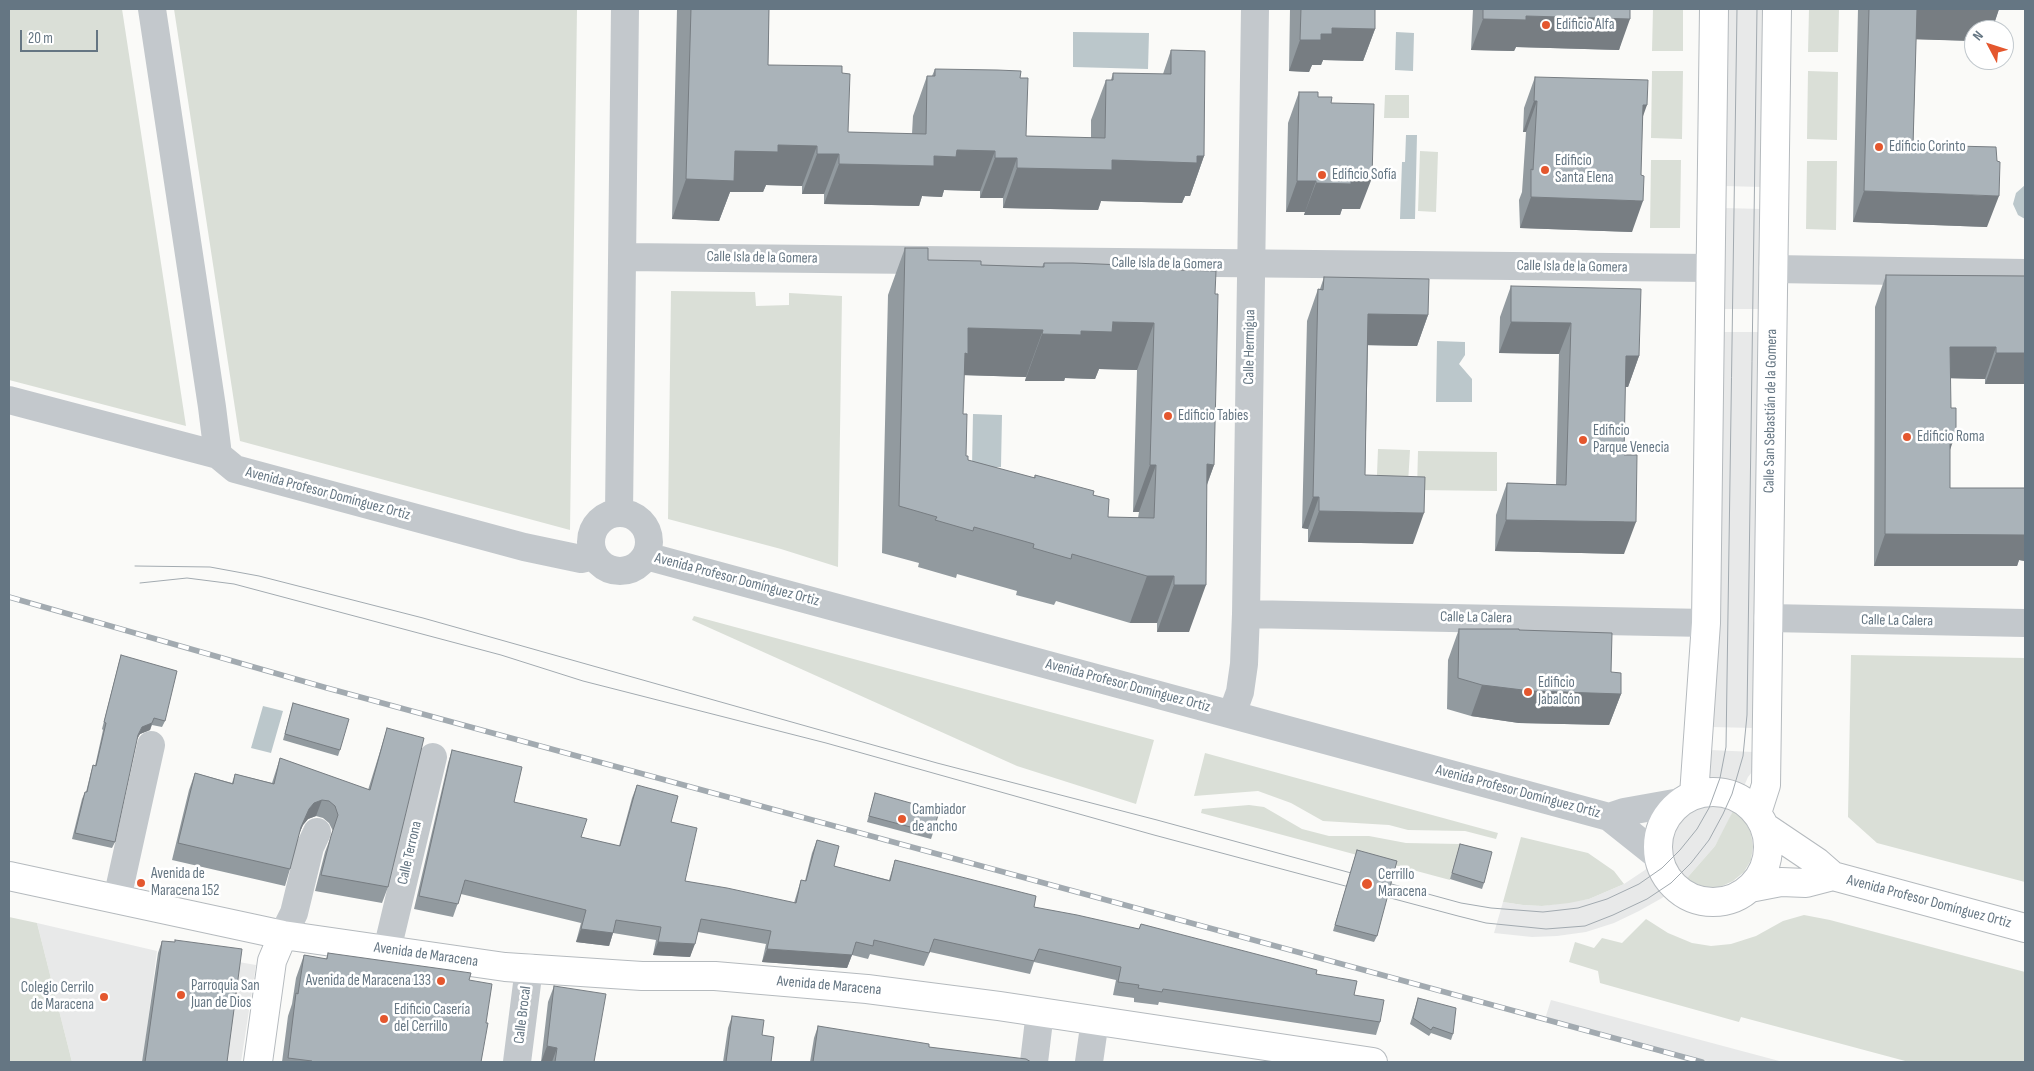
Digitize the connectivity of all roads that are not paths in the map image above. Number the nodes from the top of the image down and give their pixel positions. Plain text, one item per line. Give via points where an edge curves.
1 (152, 9) edge
2 (625, 9) edge
3 (1255, 9) edge
4 (1714, 9) edge
5 (1777, 9) edge
6 (623, 257) junction
7 (1252, 264) junction
8 (1710, 268) junction
9 (1773, 269) junction
10 (2025, 273) edge
11 (9, 400) edge
12 (218, 454) junction
13 (619, 513) junction
14 (594, 556) junction
15 (646, 556) junction
16 (1246, 614) junction
17 (1768, 618) junction
18 (1706, 623) junction
19 (2025, 623) edge
20 (1232, 714) junction
21 (151, 745) dead end
22 (433, 757) dead end
23 (1687, 798) junction
24 (1609, 817) junction
25 (1761, 820) junction
26 (317, 832) dead end
27 (1658, 856) junction
28 (9, 876) edge
29 (1833, 876) junction
30 (1750, 888) junction
31 (117, 899) junction
32 (2025, 928) edge
33 (283, 935) junction
34 (387, 950) junction
35 (528, 968) junction
36 (1040, 1012) junction
37 (1095, 1020) junction
38 (1266, 1054) edge
39 (258, 1062) edge
40 (517, 1062) edge
41 (1034, 1062) edge
42 (1089, 1062) edge
43 (1373, 1062) edge

1 - 12 street
2 - 6 street
3 - 7 street, Calle Hermigua
4 - 8 main road
5 - 9 main road, Calle San Sebastián de la Gomera
6 - 7 street, Calle Isla de la Gomera
6 - 13 street
7 - 8 street, Calle Isla de la Gomera
7 - 16 street, Calle Hermigua
8 - 18 main road
9 - 10 street
9 - 17 main road, Calle San Sebastián de la Gomera
11 - 12 street, Avenida Profesor Domínguez Ortiz
12 - 14 street, Avenida Profesor Domínguez Ortiz via 235,469 515,545 581,559
13 - 14 street via 609,515 595,528 591,537
13 - 15 street via 642,523 649,539
14 - 15 street via 615,571 633,568
15 - 20 street, Avenida Profesor Domínguez Ortiz
16 - 18 street, Calle La Calera
16 - 20 street, Calle Hermigua via 1244,664 1240,692
17 - 19 street, Calle La Calera
17 - 25 main road, Calle San Sebastián de la Gomera via 1766,786
18 - 23 main road
20 - 24 street, Avenida Profesor Domínguez Ortiz
21 - 31 street
22 - 34 street, Calle Terrona
23 - 24 street, Avenida Profesor Domínguez Ortiz
23 - 25 main road via 1715,791 1732,794 1746,802
23 - 27 main road via 1669,813 1662,826
24 - 27 street, Avenida Profesor Domínguez Ortiz
25 - 29 main road, Avenida Profesor Domínguez Ortiz
25 - 30 main road via 1768,843 1767,859 1761,875
26 - 33 street via 294,914
27 - 30 main road via 1671,883 1685,895 1701,901 1718,902
28 - 31 main road, Avenida de Maracena
29 - 30 main road, Avenida Profesor Domínguez Ortiz via 1806,883 1781,882
29 - 32 main road, Avenida Profesor Domínguez Ortiz
31 - 33 main road, Avenida de Maracena
33 - 34 main road, Avenida de Maracena
33 - 39 main road via 272,961
34 - 35 main road, Avenida de Maracena
35 - 36 main road, Avenida de Maracena via 642,976 725,976 867,989
35 - 40 street, Calle Brocal
36 - 37 main road, Avenida de Maracena
36 - 41 street
37 - 38 main road, Avenida de Maracena
37 - 42 street
38 - 43 main road, Avenida de Maracena

